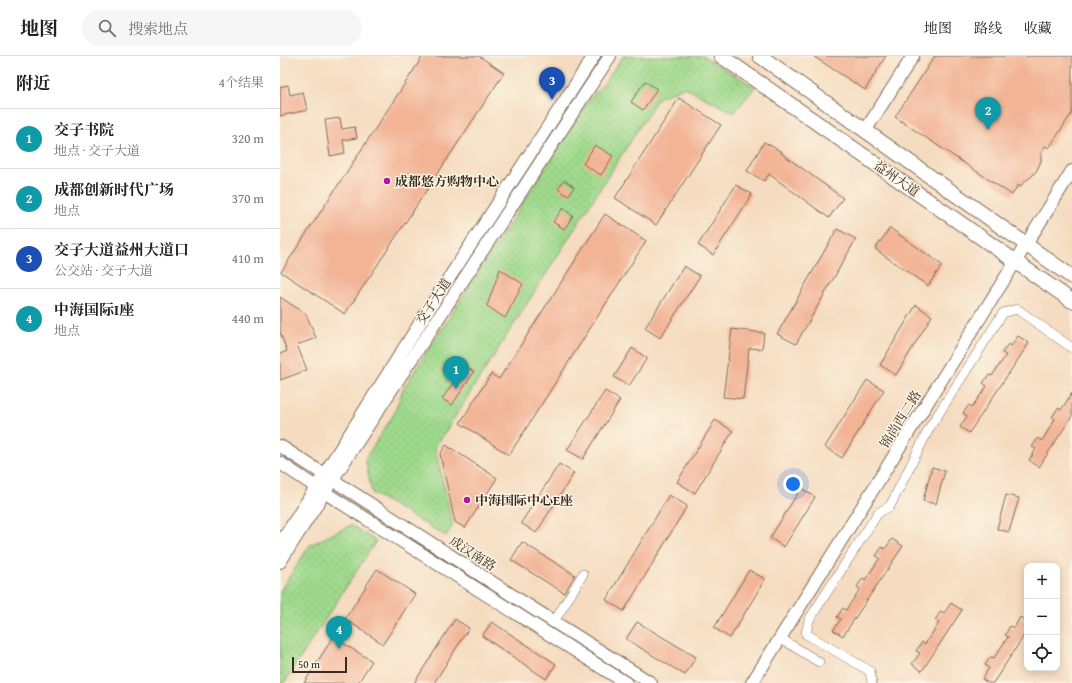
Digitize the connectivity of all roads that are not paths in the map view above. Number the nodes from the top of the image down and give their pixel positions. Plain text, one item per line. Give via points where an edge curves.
1 (594, 56) edge
2 (610, 56) edge
3 (721, 56) edge
4 (760, 56) edge
5 (913, 56) edge
6 (865, 131) junction
7 (1072, 171) edge
8 (1026, 245) junction
9 (1015, 261) junction
10 (1072, 277) edge
11 (1072, 301) edge
12 (1072, 348) edge
13 (280, 446) edge
14 (280, 463) edge
15 (329, 477) junction
16 (320, 490) junction
17 (280, 544) edge
18 (280, 562) edge
19 (583, 574) dead end
20 (554, 622) junction
21 (780, 638) junction
22 (819, 662) dead end
23 (626, 683) edge
24 (651, 683) edge
25 (752, 683) edge
26 (872, 683) edge

1 - 15 main road, 交子大道 via 438,295
2 - 15 main road, 交子大道
3 - 9 main road, 益州大道
4 - 6 main road, 益州大道
5 - 6 main road
6 - 8 main road, 益州大道
7 - 8 main road, 锦尚西二路
8 - 9 main road, 锦尚西二路
8 - 10 main road, 益州大道
9 - 11 main road, 益州大道
9 - 21 main road, 锦尚西二路
12 - 26 street via 1017,309 1003,313 930,427 890,506 878,513 809,620 806,634 870,671
13 - 15 main road, 成汉南路
14 - 16 main road
15 - 16 main road, 交子大道
15 - 20 main road, 成汉南路
16 - 17 main road, 交子大道
16 - 18 main road, 交子大道
16 - 23 main road
19 - 20 street
20 - 24 main road, 成汉南路
21 - 22 street
21 - 25 main road, 锦尚西二路

